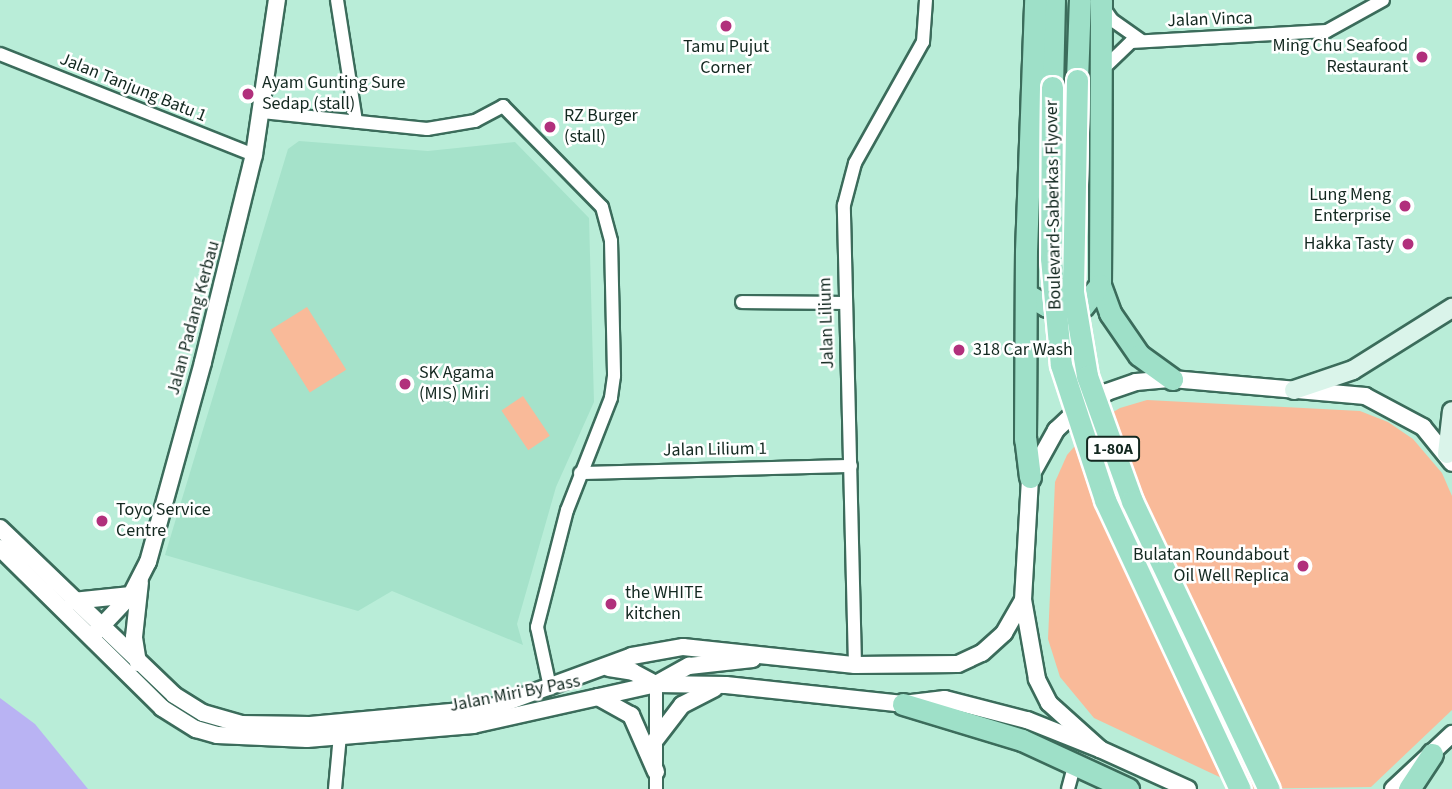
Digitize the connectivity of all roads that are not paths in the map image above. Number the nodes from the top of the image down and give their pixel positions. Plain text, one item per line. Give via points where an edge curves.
1 (278, 0) edge
2 (337, 0) edge
3 (926, 0) edge
4 (1035, 0) edge
5 (1054, 0) edge
6 (1080, 0) edge
7 (1370, 0) edge
8 (1383, 0) edge
9 (1101, 2) edge
10 (1359, 12) junction
11 (1141, 40) junction
12 (0, 54) edge
13 (1101, 74) junction
14 (262, 112) junction
15 (356, 122) junction
16 (254, 155) junction
17 (1100, 285) junction
18 (1026, 294) junction
19 (742, 302) dead end
20 (843, 303) junction
21 (1452, 308) edge
22 (1172, 379) junction
23 (1294, 390) junction
24 (1452, 411) edge
25 (1450, 459) edge
26 (851, 466) junction
27 (580, 473) junction
28 (1030, 477) junction
29 (0, 528) edge
30 (0, 548) edge
31 (140, 579) junction
32 (131, 595) junction
33 (1023, 600) junction
34 (73, 601) junction
35 (95, 633) junction
36 (779, 655) junction
37 (138, 663) junction
38 (855, 664) junction
39 (605, 668) junction
40 (656, 684) junction
41 (726, 685) junction
42 (550, 687) junction
43 (598, 697) junction
44 (903, 704) junction
45 (1452, 734) edge
46 (340, 735) junction
47 (656, 739) junction
48 (1100, 749) junction
49 (1432, 754) junction
50 (1075, 763) junction
51 (656, 781) edge
52 (335, 789) edge
53 (1068, 789) edge
54 (1128, 789) edge
55 (1188, 789) edge
56 (1240, 789) edge
57 (1269, 789) edge
58 (1393, 789) edge
59 (1409, 789) edge

1 - 14 street, Jalan Padang Kerbau
2 - 15 street
3 - 20 street, Jalan Lilium via 923,42 855,163 844,205
4 - 18 highway
5 - 56 highway, Boulevard-Saberkas Flyover, bridge via 1051,258 1060,365 1105,500
6 - 57 highway, Boulevard-Saberkas Flyover / 1-80A, bridge via 1073,292 1087,376 1132,501
7 - 10 street
8 - 10 street
9 - 11 street via 1112,20
9 - 13 highway
10 - 11 street, Jalan Vinca via 1327,31
11 - 13 street via 1120,48
12 - 16 street, Jalan Tanjung Batu 1
13 - 17 highway
14 - 15 street
14 - 16 street, Jalan Padang Kerbau
15 - 27 street via 453,127 503,106 602,207 611,241 614,376 611,398
16 - 31 street, Jalan Padang Kerbau via 204,362
17 - 18 highway via 1083,306 1047,306
17 - 22 highway via 1110,313 1139,355
18 - 28 highway via 1025,439
19 - 20 street
20 - 26 street, Jalan Lilium
21 - 23 main road via 1353,370
22 - 23 street
22 - 28 street via 1121,386 1082,406 1056,430
23 - 25 street via 1366,396 1390,405 1423,427
24 - 25 main road
26 - 27 street, Jalan Lilium 1
26 - 38 street, Jalan Lilium
27 - 42 street via 537,627
28 - 33 street
29 - 34 street, Jalan Miri By Pass
30 - 35 street, Jalan Miri By Pass
31 - 32 street, Jalan Padang Kerbau
31 - 37 street via 134,638
32 - 34 street
32 - 35 street, Jalan Padang Kerbau
33 - 38 street, Jalan Miri By Pass via 1004,634 982,653 958,664
33 - 48 street via 1028,649 1049,703
34 - 35 street, Jalan Miri By Pass
35 - 37 street, Jalan Miri By Pass
35 - 46 street, Jalan Miri By Pass via 162,708 196,729 276,739
36 - 38 street, Jalan Miri By Pass
36 - 39 street, Jalan Miri By Pass via 683,647 632,656
36 - 40 street via 689,666
37 - 42 street, Jalan Miri By Pass via 190,707 241,724 288,726 436,715 499,705
39 - 40 street via 625,669
39 - 42 street, Jalan Miri By Pass
40 - 41 street, Jalan Miri By Pass
40 - 43 street, Jalan Miri By Pass
40 - 47 street
41 - 44 street, Jalan Miri By Pass
41 - 47 street via 682,705
43 - 46 street, Jalan Miri By Pass via 473,725
43 - 51 street via 631,715
44 - 48 street, Jalan Miri By Pass via 945,699 985,708
44 - 50 highway via 1022,740
45 - 49 street
46 - 52 street
47 - 51 street
48 - 55 street
49 - 58 street
49 - 59 highway
50 - 53 street
50 - 54 highway

